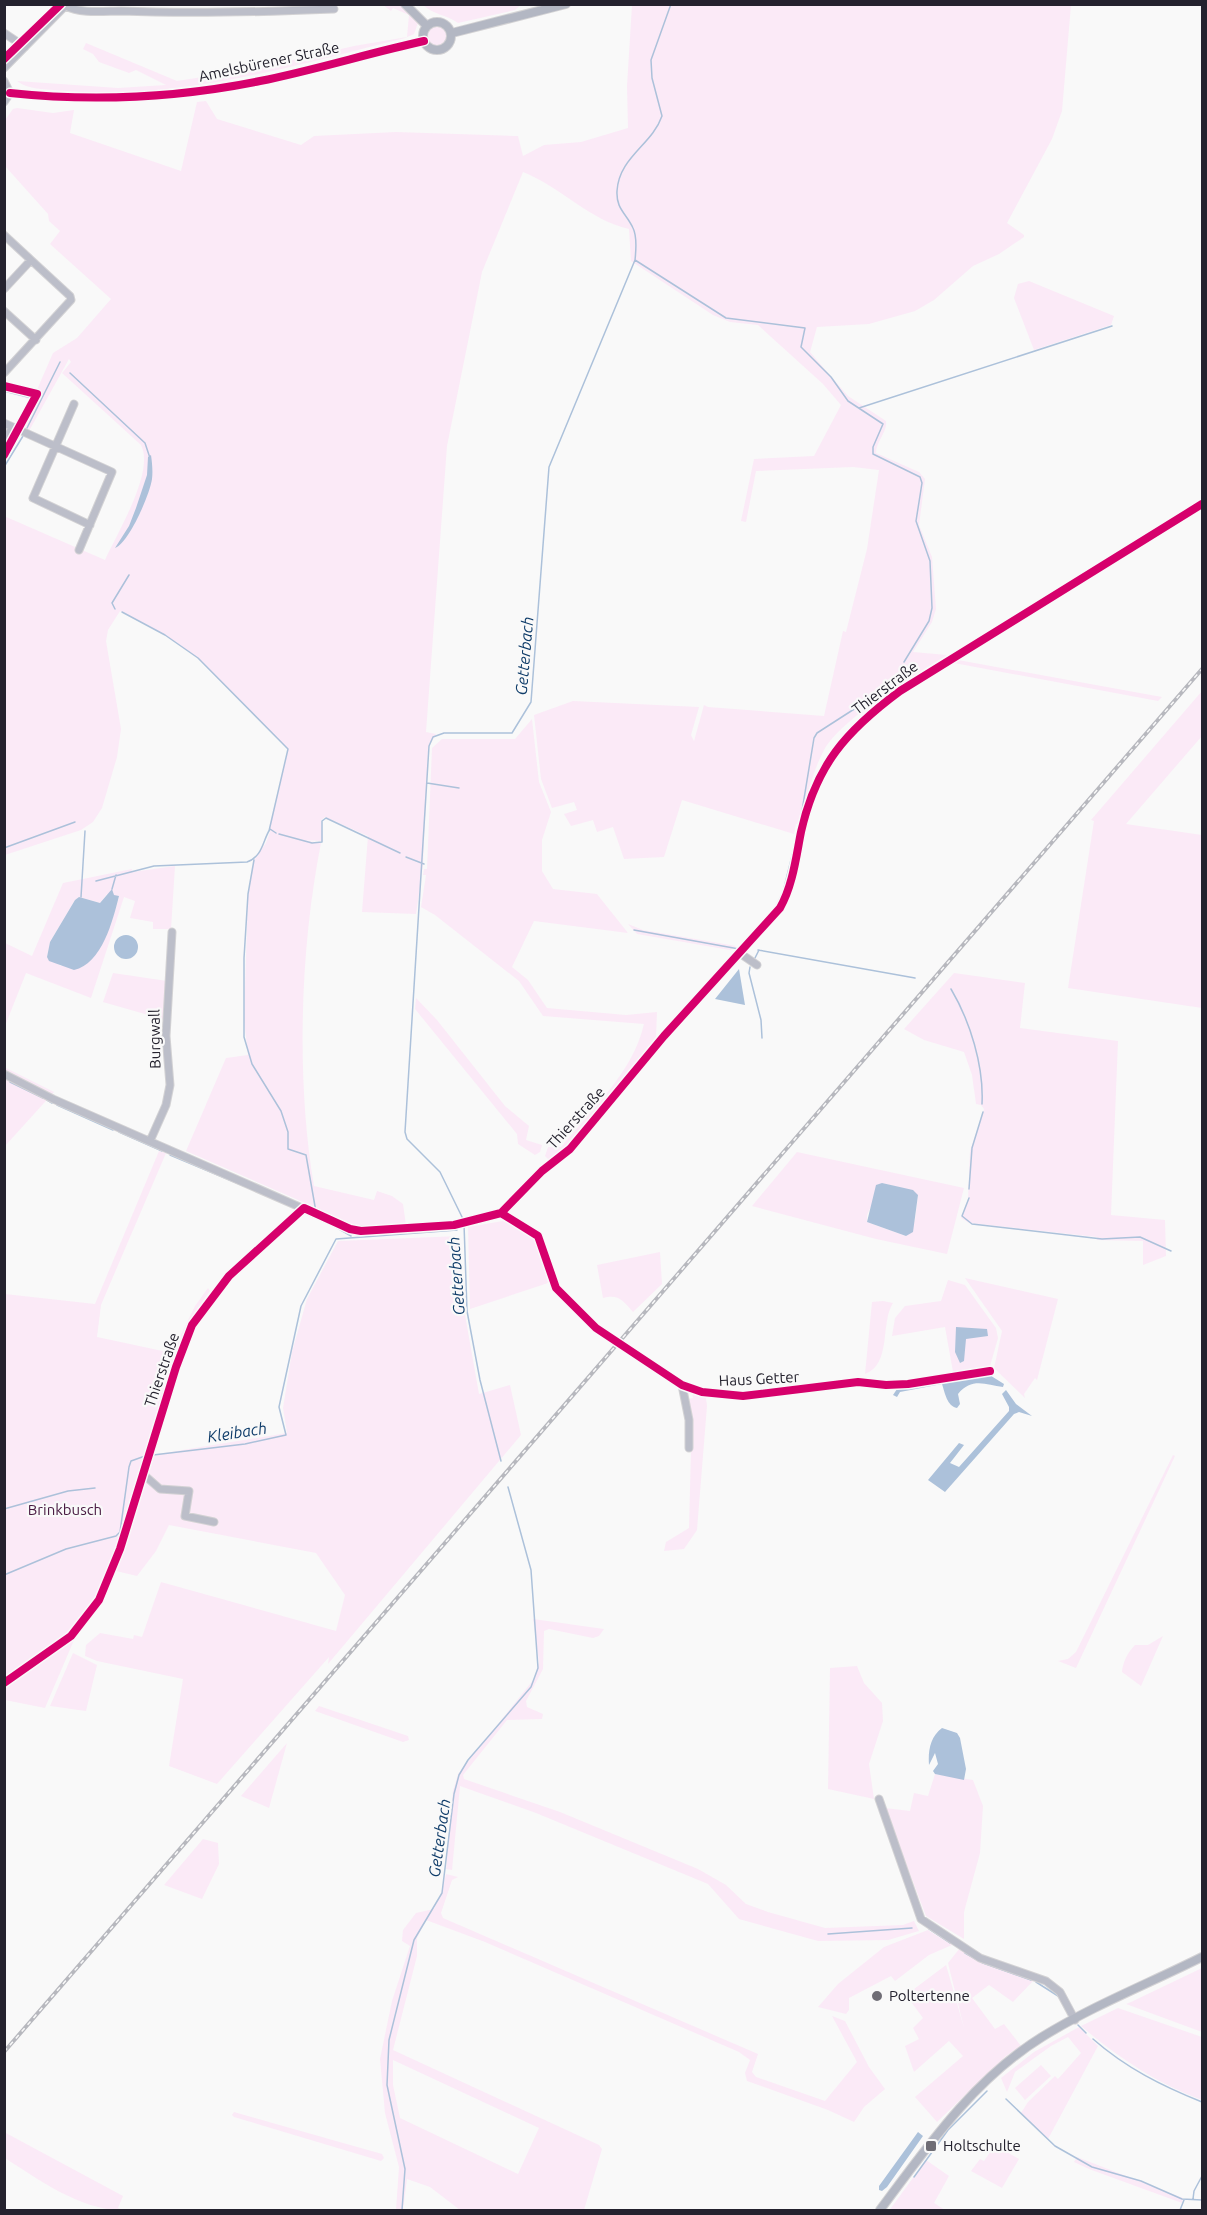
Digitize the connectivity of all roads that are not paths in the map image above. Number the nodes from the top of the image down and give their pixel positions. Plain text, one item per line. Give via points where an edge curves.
1 (405, 4) edge
2 (566, 4) edge
3 (67, 5) edge
4 (334, 9) dead end
5 (427, 26) junction
6 (4, 33) edge
7 (452, 33) junction
8 (424, 41) junction
9 (25, 47) junction
10 (4, 68) edge
11 (4, 81) edge
12 (10, 93) junction
13 (4, 102) edge
14 (4, 235) edge
15 (31, 260) junction
16 (4, 289) edge
17 (4, 311) edge
18 (36, 340) junction
19 (4, 373) edge
20 (74, 404) dead end
21 (4, 423) edge
22 (13, 427) junction
23 (4, 441) edge
24 (55, 446) junction
25 (1203, 504) edge
26 (90, 525) junction
27 (79, 550) dead end
28 (172, 932) dead end
29 (741, 954) junction
30 (757, 965) dead end
31 (4, 1074) edge
32 (150, 1141) junction
33 (304, 1208) junction
34 (501, 1213) junction
35 (990, 1371) dead end
36 (682, 1385) junction
37 (689, 1448) dead end
38 (143, 1474) junction
39 (214, 1522) dead end
40 (4, 1683) edge
41 (879, 1799) dead end
42 (1203, 1957) edge
43 (1075, 2019) junction
44 (880, 2211) edge

1 - 5 main road
2 - 7 main road, Amelsbürener Straße
3 - 4 street via 78,10 253,14
3 - 9 street
5 - 7 main road via 442,22
5 - 8 main road
6 - 9 street
7 - 8 main road, Amelsbürener Straße via 450,44 442,50 431,49
8 - 12 street, Amelsbürener Straße via 284,76 191,93 108,99
9 - 10 street
11 - 12 street
12 - 13 street
14 - 15 street
15 - 16 street
15 - 18 street via 72,298
17 - 18 street
18 - 19 street
20 - 24 street
21 - 22 street
22 - 23 street
22 - 24 street
24 - 26 street via 33,498
24 - 26 street via 112,472
25 - 29 street, Thierstraße via 900,691 856,726 829,759 814,788 783,902
26 - 27 street
28 - 32 street, Burgwall via 166,1036 170,1085
29 - 30 street
29 - 34 street, Thierstraße via 664,1036 570,1149
31 - 32 street
32 - 33 street
33 - 34 street via 361,1231 458,1224
33 - 38 street, Thierstraße via 229,1276 199,1314 186,1340
34 - 36 street, Haus Getter via 538,1236 555,1288 580,1313 609,1338
35 - 36 street, Haus Getter via 908,1384 858,1382 743,1396 711,1394
36 - 37 street via 689,1420
38 - 39 street via 160,1489 189,1491 185,1516
38 - 40 street, Thierstraße via 111,1575 91,1612 71,1636
41 - 43 street via 921,1919 980,1958 1046,1981 1060,1992
42 - 43 main road
43 - 44 main road via 1026,2048 972,2095 945,2124

